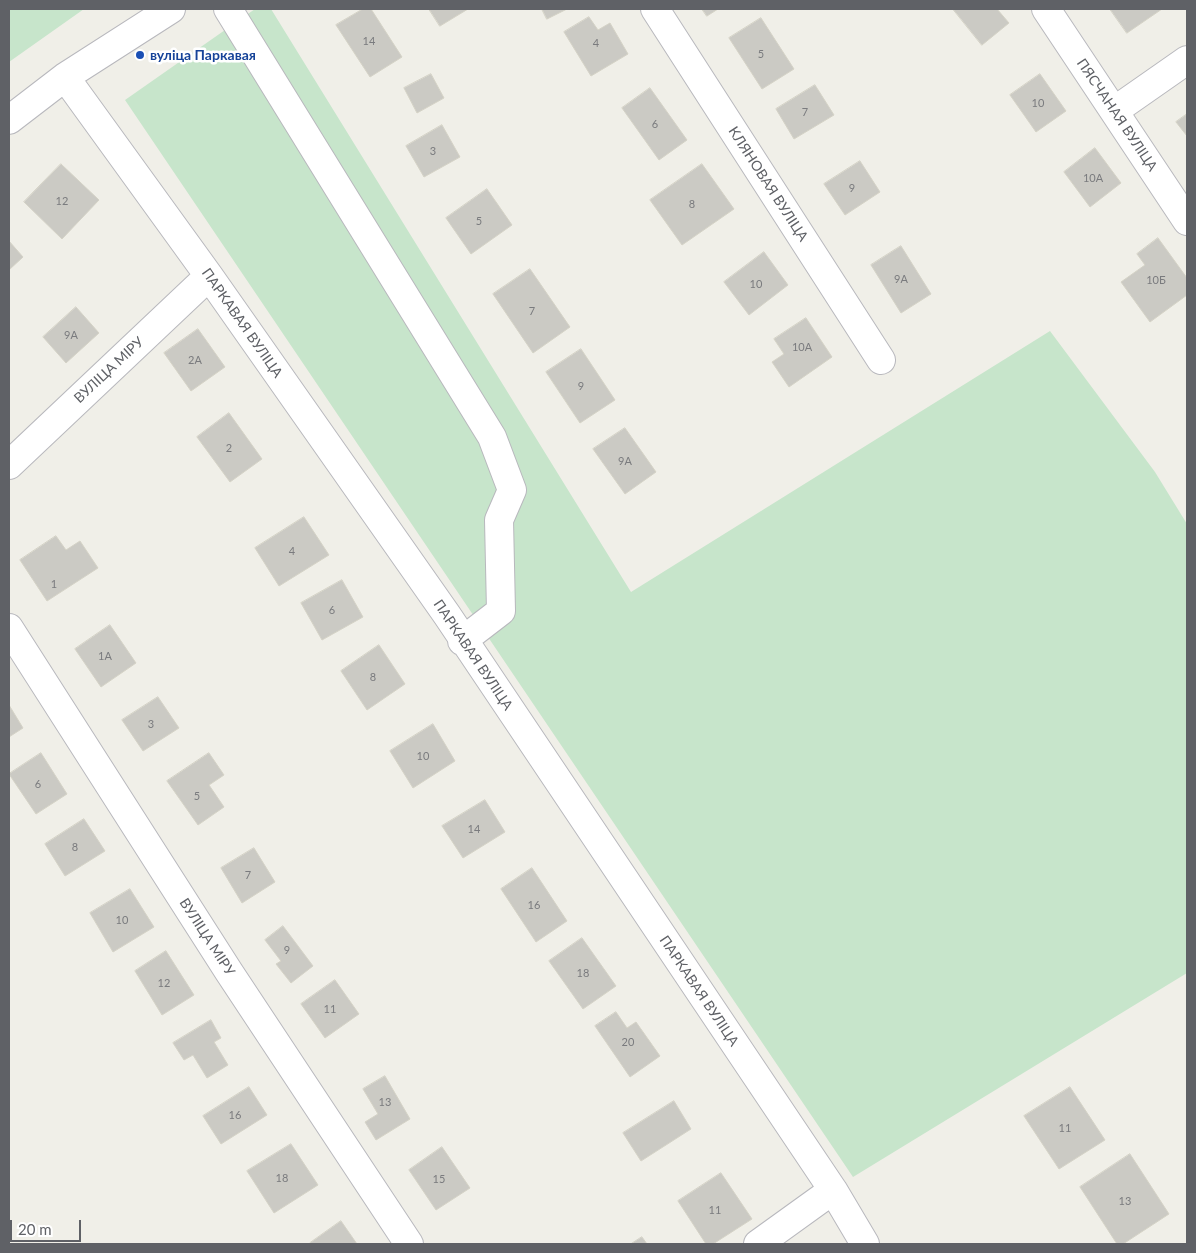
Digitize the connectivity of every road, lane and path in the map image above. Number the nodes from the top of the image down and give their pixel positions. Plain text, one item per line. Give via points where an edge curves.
1 (171, 9) edge
2 (228, 9) edge
3 (655, 9) edge
4 (1046, 9) edge
5 (1187, 60) edge
6 (64, 77) junction
7 (1114, 111) junction
8 (9, 120) edge
9 (1187, 221) edge
10 (209, 276) junction
11 (880, 360) dead end
12 (9, 465) edge
13 (9, 628) edge
14 (462, 641) junction
15 (833, 1190) junction
16 (409, 1244) edge
17 (758, 1244) edge
18 (865, 1244) edge

1 - 6 street
2 - 14 street via 492,437 512,490 499,520 501,611
3 - 11 street, КЛЯНОВАЯ ВУЛІЦА
4 - 7 street, ПЯСЧАНАЯ ВУЛІЦА
5 - 7 street
6 - 8 street
6 - 10 street, ПАРКАВАЯ ВУЛІЦА
7 - 9 street, ПЯСЧАНАЯ ВУЛІЦА
10 - 12 street, ВУЛІЦА МІРУ
10 - 14 street, ПАРКАВАЯ ВУЛІЦА
13 - 16 street, ВУЛІЦА МІРУ via 229,972
14 - 15 street, ПАРКАВАЯ ВУЛІЦА
15 - 17 street
15 - 18 street, ПАРКАВАЯ ВУЛІЦА

